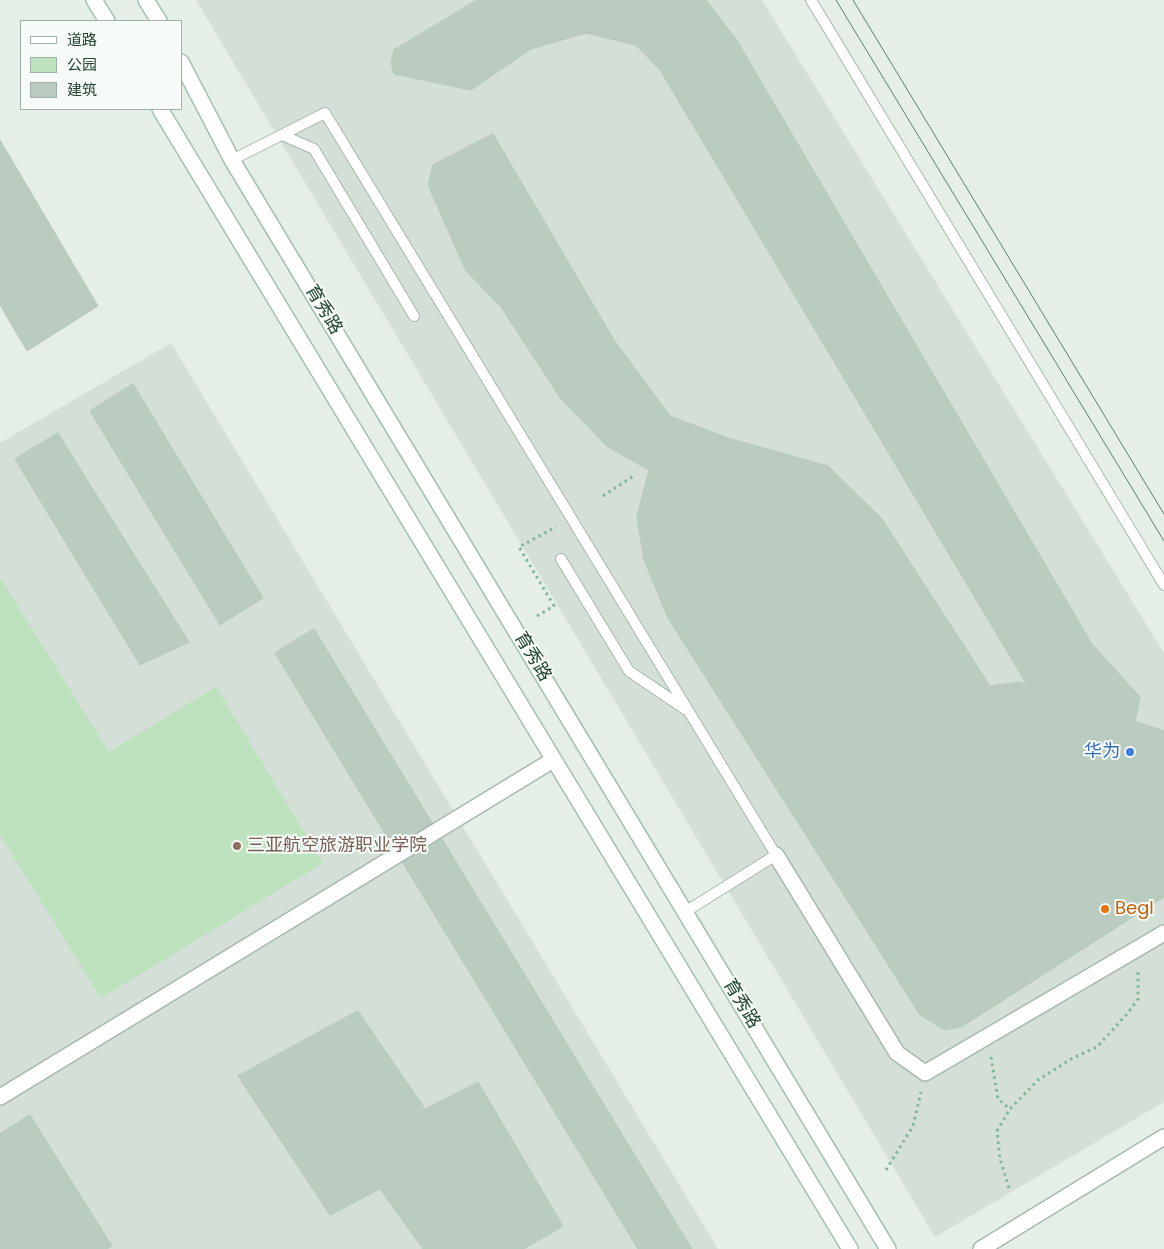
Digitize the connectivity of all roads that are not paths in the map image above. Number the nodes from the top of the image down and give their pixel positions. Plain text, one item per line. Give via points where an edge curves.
1 (94, 0) edge
2 (146, 0) edge
3 (811, 0) edge
4 (106, 20) edge
5 (158, 20) edge
6 (182, 64) edge
7 (161, 110) edge
8 (282, 135) junction
9 (232, 160) junction
10 (414, 316) dead end
11 (562, 559) dead end
12 (1164, 585) edge
13 (688, 711) junction
14 (553, 760) junction
15 (776, 855) junction
16 (686, 912) junction
17 (1164, 933) edge
18 (0, 1097) edge
19 (1164, 1137) edge
20 (850, 1249) edge
21 (888, 1249) edge
22 (981, 1249) edge

1 - 4 main road
2 - 5 main road
3 - 12 lane
6 - 9 main road, 育秀路
7 - 14 main road, 育秀路
8 - 9 lane
8 - 10 lane via 314,149
8 - 13 lane via 325,113
9 - 16 main road, 育秀路
11 - 13 lane via 629,672
13 - 15 lane
14 - 18 main road
14 - 20 main road, 育秀路
15 - 16 lane
15 - 17 main road via 897,1053 926,1073
16 - 21 main road, 育秀路
19 - 22 main road

